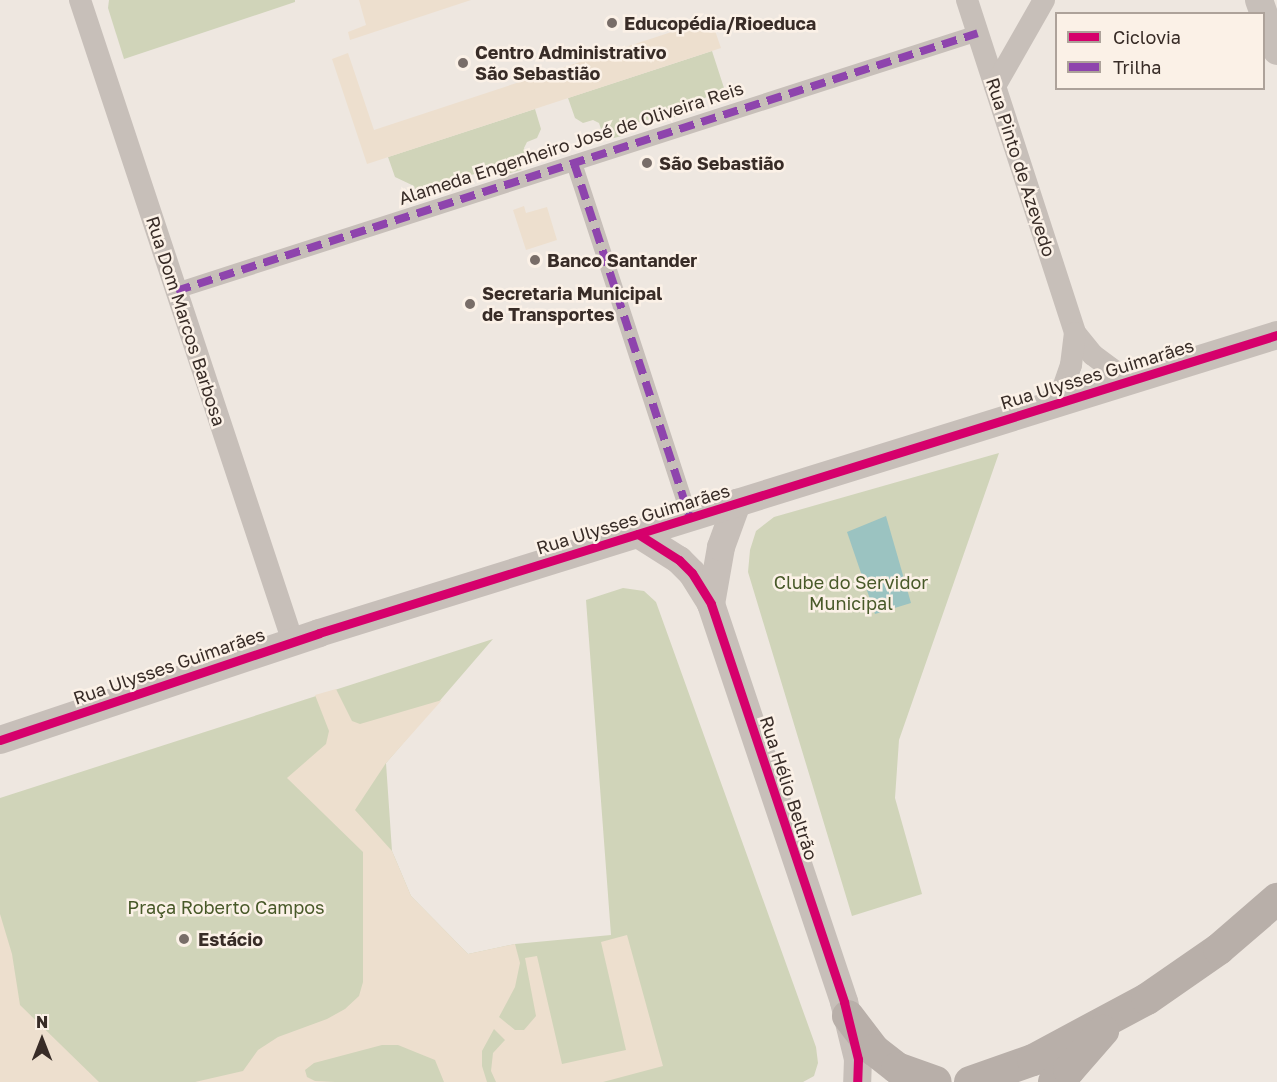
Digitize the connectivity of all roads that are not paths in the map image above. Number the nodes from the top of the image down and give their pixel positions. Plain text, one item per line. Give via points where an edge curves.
1 (80, 0) edge
2 (966, 0) edge
3 (1044, 0) edge
4 (1265, 17) edge
5 (978, 33) junction
6 (1277, 51) edge
7 (995, 86) junction
8 (574, 163) junction
9 (176, 291) junction
10 (1074, 333) junction
11 (1277, 335) edge
12 (1142, 377) junction
13 (1037, 410) junction
14 (737, 503) junction
15 (690, 518) junction
16 (638, 534) junction
17 (711, 604) junction
18 (293, 642) junction
19 (0, 740) edge
20 (1277, 900) edge
21 (848, 1016) junction
22 (1113, 1019) junction
23 (1065, 1078) edge
24 (857, 1082) edge
25 (936, 1082) edge
26 (970, 1082) edge

1 - 9 street, Rua Dom Marcos Barbosa
2 - 5 street, Rua Pinto de Azevedo
3 - 7 street
4 - 6 street
5 - 7 street, Rua Pinto de Azevedo
5 - 8 street, Alameda Engenheiro José de Oliveira Reis
7 - 10 street, Rua Pinto de Azevedo
8 - 9 street, Alameda Engenheiro José de Oliveira Reis
8 - 15 street
9 - 18 street, Rua Dom Marcos Barbosa
10 - 12 street, Rua Pinto de Azevedo via 1110,368 1122,375
10 - 13 street, Rua Pinto de Azevedo via 1071,364 1062,391
11 - 12 street, Rua Ulysses Guimarães
12 - 13 street, Rua Ulysses Guimarães
13 - 14 street, Rua Ulysses Guimarães
14 - 15 street, Rua Ulysses Guimarães
14 - 17 street via 721,547
15 - 16 street, Rua Ulysses Guimarães
16 - 17 street, Rua Hélio Beltrão via 679,560
16 - 18 street, Rua Ulysses Guimarães
17 - 21 street, Rua Hélio Beltrão
18 - 19 street, Rua Ulysses Guimarães
20 - 22 main road via 1219,949
21 - 24 street, Rua Hélio Beltrão via 858,1059
21 - 25 main road via 874,1050 897,1068
22 - 23 main road
22 - 26 main road via 1033,1060

